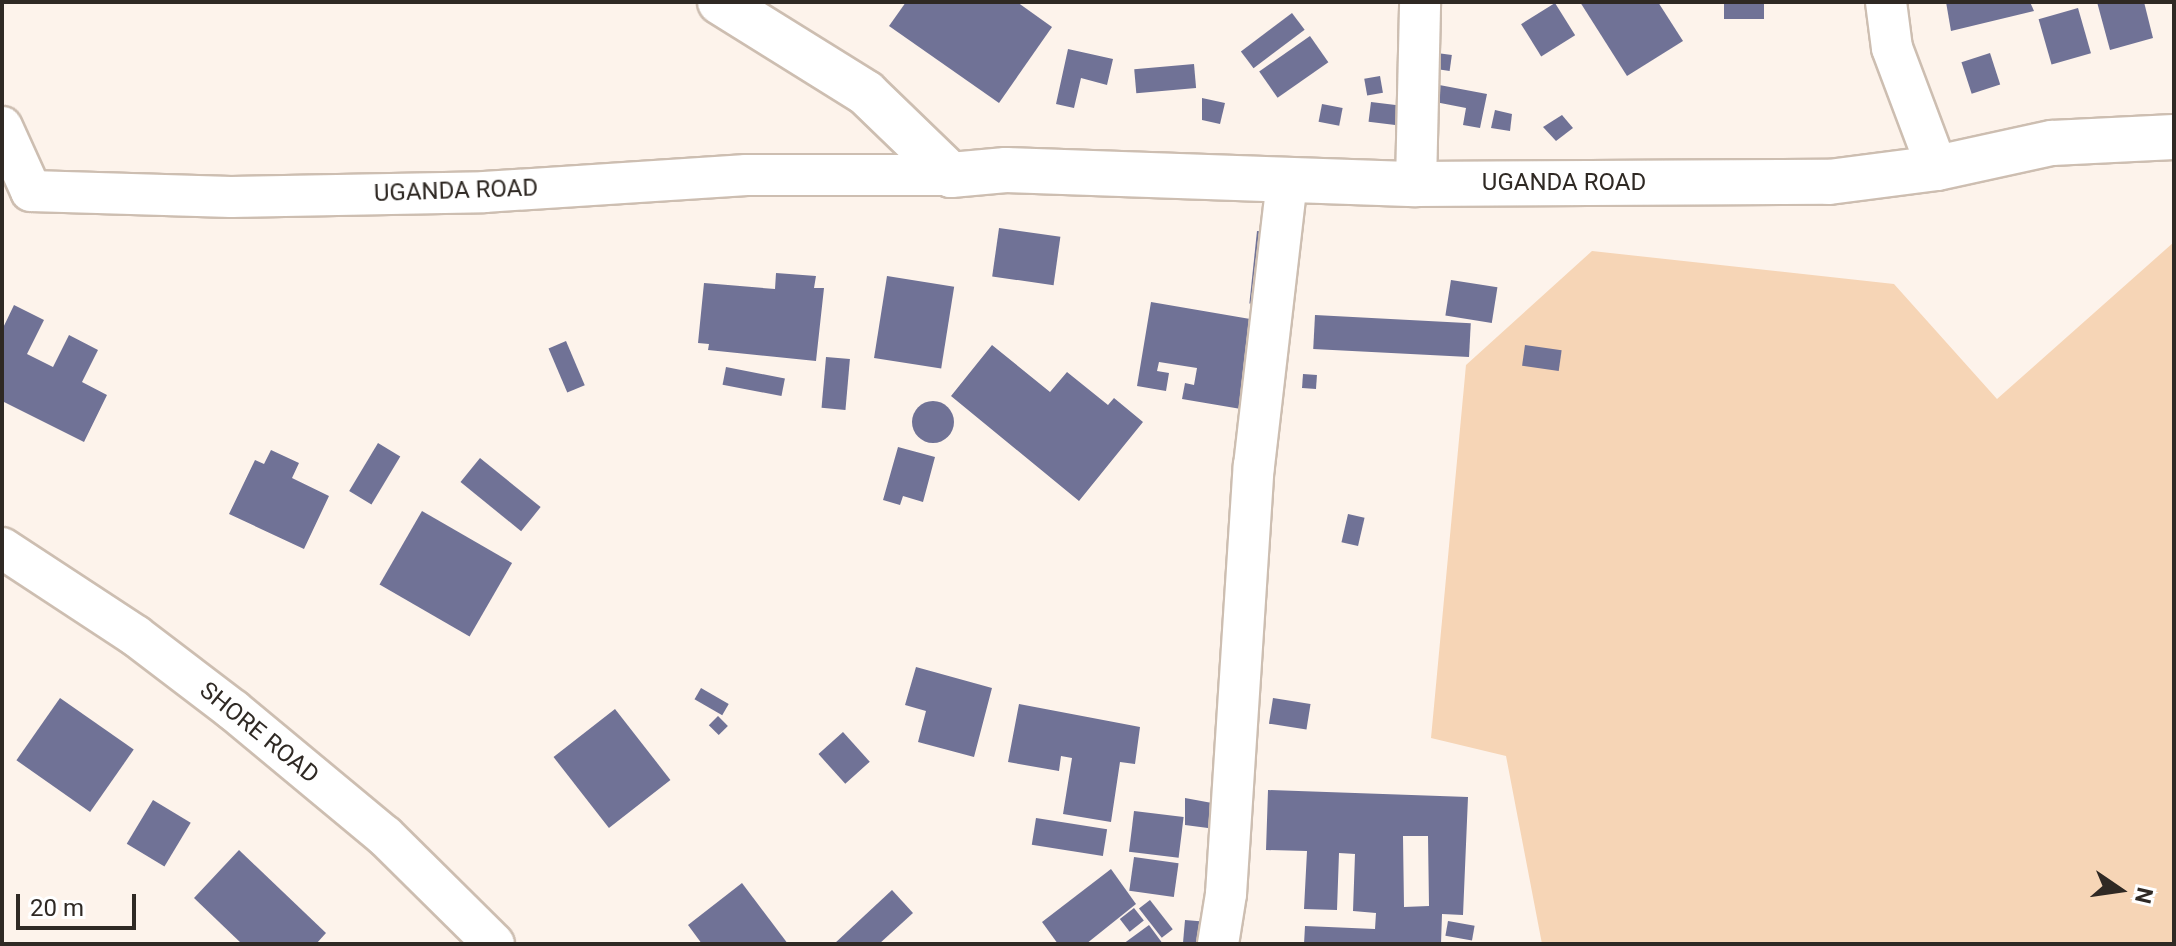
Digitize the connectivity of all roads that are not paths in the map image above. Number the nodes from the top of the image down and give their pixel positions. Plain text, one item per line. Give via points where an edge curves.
1 (720, 2) edge
2 (1420, 2) edge
3 (1886, 2) edge
4 (2, 127) edge
5 (2174, 137) edge
6 (1937, 168) junction
7 (951, 175) junction
8 (1287, 179) junction
9 (1416, 184) junction
10 (16, 190) edge
11 (2, 548) edge
12 (494, 944) edge
13 (1218, 944) edge

1 - 7 main road via 866,93
2 - 9 street
3 - 6 street via 1892,48
4 - 10 street, UGANDA ROAD
5 - 6 main road, UGANDA ROAD via 2052,143
6 - 9 main road, UGANDA ROAD via 1829,182
7 - 8 main road, UGANDA ROAD via 1006,170
7 - 10 street, UGANDA ROAD via 746,175 484,192 247,197
8 - 9 main road, UGANDA ROAD
8 - 13 street via 1254,466 1226,894
11 - 12 street, SHORE ROAD via 136,636 233,710 385,836

